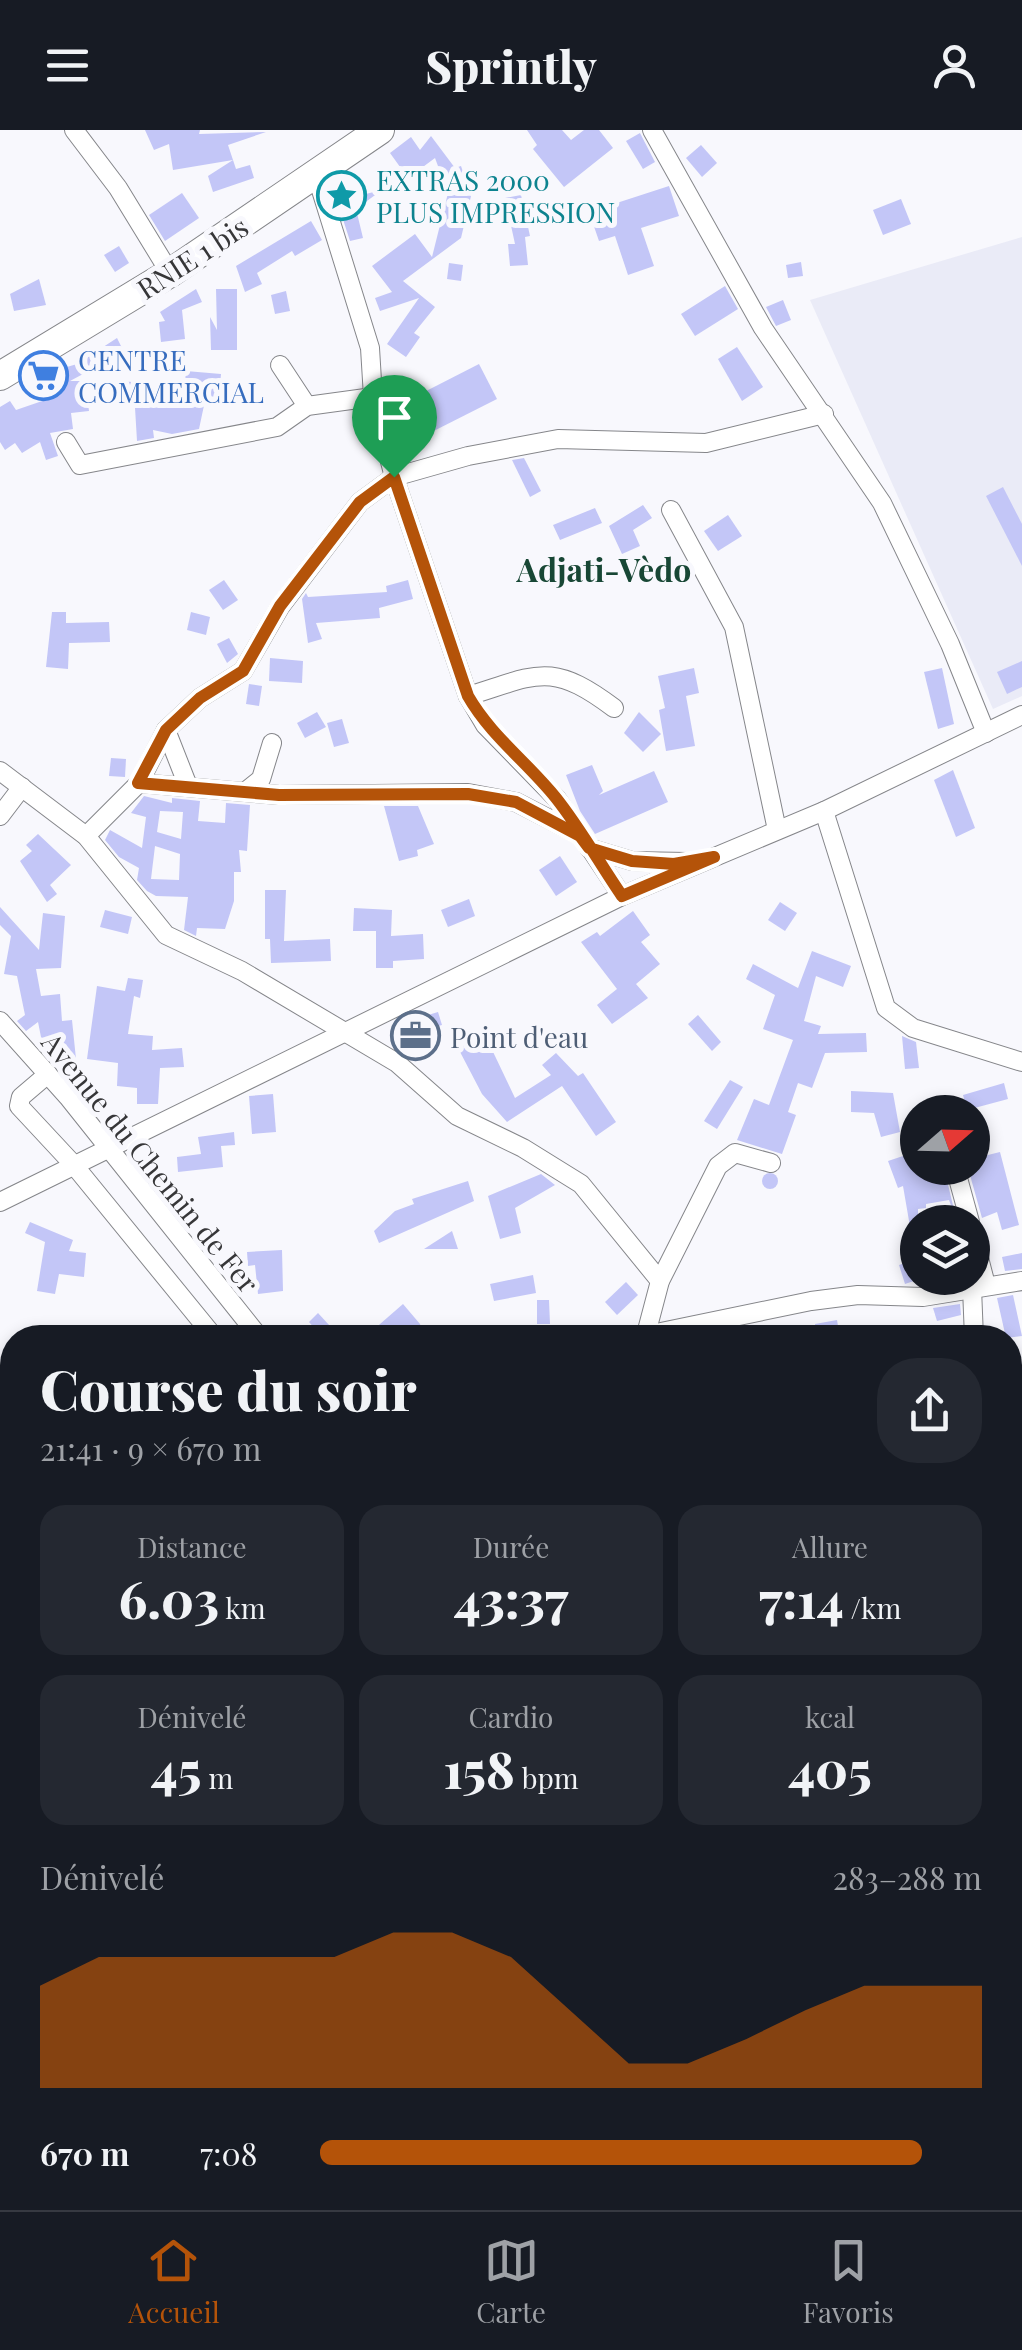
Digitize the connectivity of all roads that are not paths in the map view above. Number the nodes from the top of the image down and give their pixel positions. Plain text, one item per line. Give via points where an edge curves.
1 (74, 130) edge
2 (380, 130) edge
3 (652, 130) edge
4 (316, 174) junction
5 (170, 274) junction
6 (280, 365) dead end
7 (0, 376) edge
8 (373, 397) junction
9 (307, 406) junction
10 (824, 414) junction
11 (66, 442) dead end
12 (394, 477) junction
13 (671, 510) dead end
14 (468, 696) junction
15 (614, 708) dead end
16 (1022, 715) edge
17 (166, 730) junction
18 (986, 734) junction
19 (272, 743) dead end
20 (0, 771) edge
21 (138, 783) junction
22 (188, 786) junction
23 (22, 787) junction
24 (246, 791) junction
25 (824, 811) junction
26 (0, 816) edge
27 (777, 830) junction
28 (86, 836) junction
29 (585, 842) junction
30 (714, 857) junction
31 (622, 896) junction
32 (0, 1021) edge
33 (344, 1035) junction
34 (1022, 1062) edge
35 (48, 1074) junction
36 (108, 1150) junction
37 (772, 1163) dead end
38 (73, 1164) junction
39 (0, 1202) edge
40 (1022, 1281) edge
41 (660, 1282) junction
42 (990, 1285) edge
43 (934, 1295) edge
44 (978, 1295) edge
45 (203, 1325) edge
46 (249, 1325) edge
47 (646, 1325) edge
48 (697, 1325) edge
49 (975, 1325) edge

1 - 5 street
2 - 4 main road, RNIE 1 bis
3 - 10 street via 763,328
4 - 5 main road, RNIE 1 bis
4 - 8 street via 370,348
5 - 7 main road, RNIE 1 bis
6 - 9 street
8 - 9 street
8 - 12 street
9 - 11 street via 276,427 137,457 80,465
10 - 12 street via 706,443 558,439
10 - 18 street via 882,503
12 - 14 street
12 - 17 street via 360,502 280,606 243,671
13 - 27 street via 734,627
14 - 15 street via 523,676 562,676
14 - 29 street
16 - 18 street
17 - 21 street
17 - 22 street
18 - 25 street
19 - 24 street via 261,779
20 - 23 street
21 - 22 street
21 - 28 street
22 - 24 street
23 - 26 street
23 - 28 street
24 - 29 street via 468,794 516,802
25 - 27 street
25 - 34 street via 886,1008 913,1028
27 - 30 street
28 - 33 street via 166,936 242,971
29 - 30 street via 632,861 674,864
29 - 31 street
30 - 31 street
31 - 33 street
32 - 35 street, Avenue du Chemin de Fer
33 - 36 street
33 - 41 street via 397,1063 457,1116 581,1184
35 - 36 street, Avenue du Chemin de Fer
35 - 38 street via 21,1097 20,1106
36 - 38 street
36 - 46 street, Avenue du Chemin de Fer
37 - 41 street via 726,1157
38 - 39 street
38 - 45 street
40 - 42 street
41 - 47 street
43 - 48 street via 858,1296
44 - 49 street

